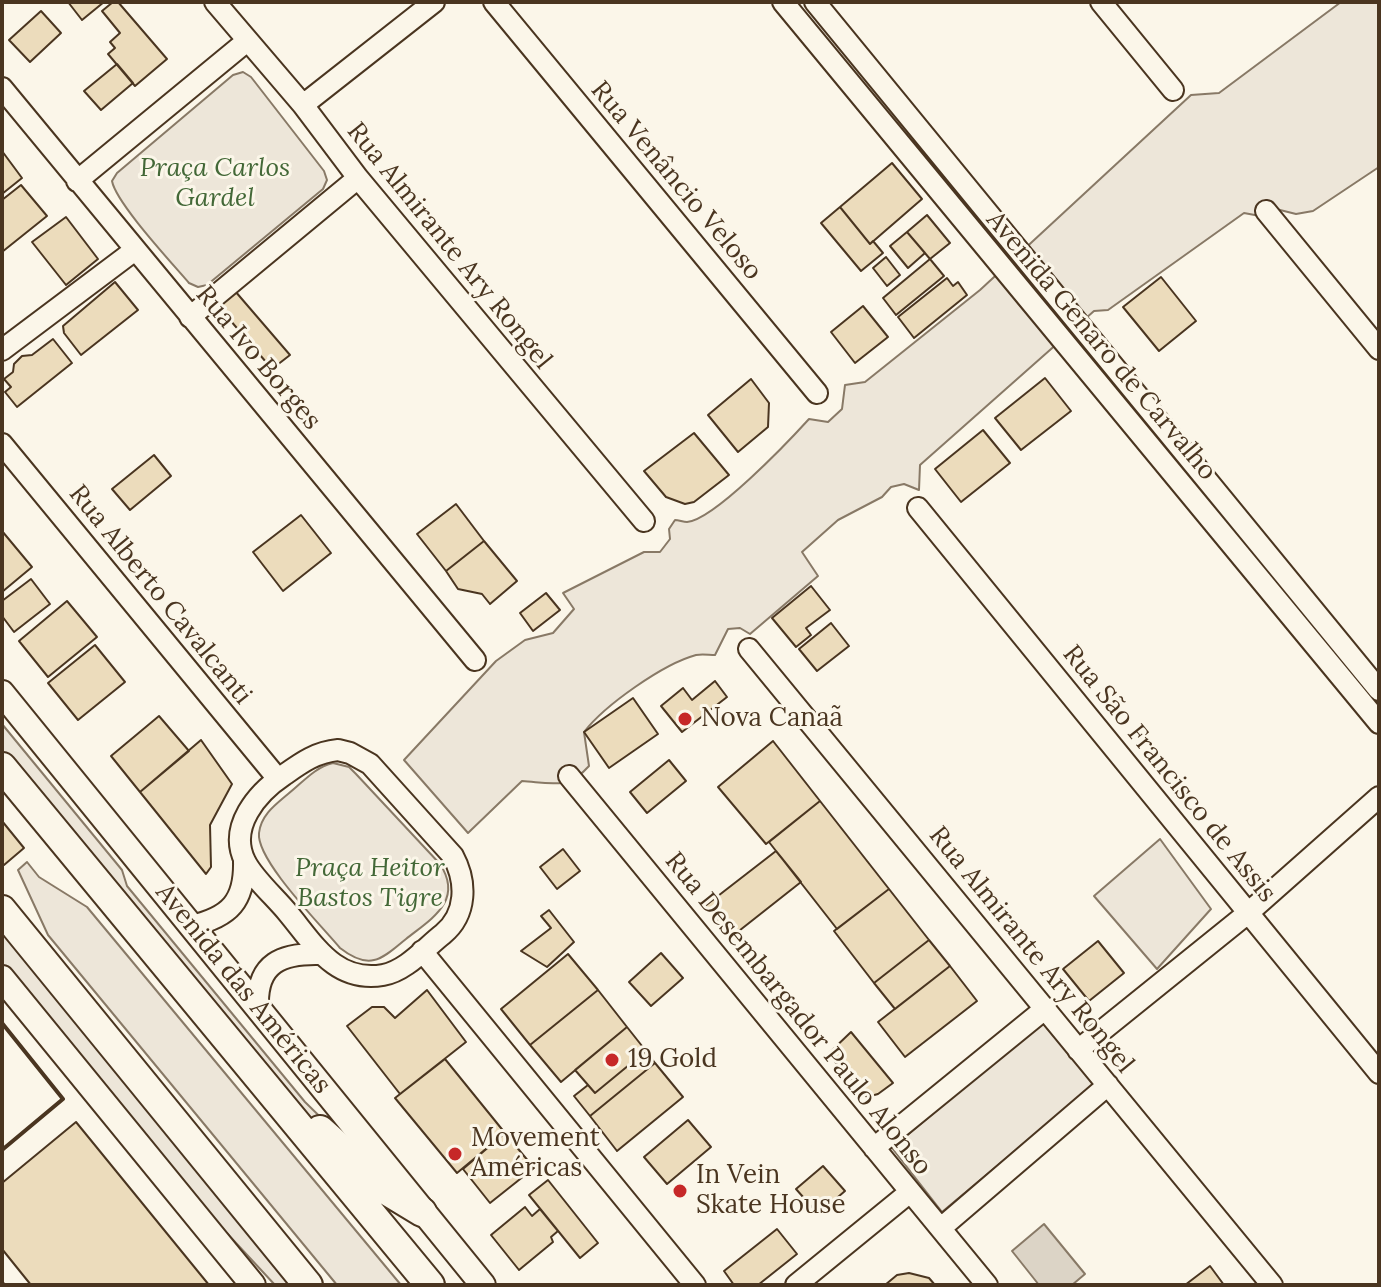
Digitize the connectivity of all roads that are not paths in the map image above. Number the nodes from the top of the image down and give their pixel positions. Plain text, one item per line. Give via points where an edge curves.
1 (215, 2) edge
2 (434, 2) edge
3 (494, 2) edge
4 (783, 2) edge
5 (815, 2) edge
6 (1101, 2) edge
7 (247, 41) junction
8 (2, 88) edge
9 (1173, 90) dead end
10 (303, 105) junction
11 (358, 178) junction
12 (77, 181) junction
13 (1266, 211) dead end
14 (135, 250) junction
15 (1022, 254) junction
16 (1006, 272) junction
17 (190, 317) junction
18 (1083, 329) junction
19 (1066, 345) junction
20 (1379, 349) edge
21 (2, 350) edge
22 (817, 393) dead end
23 (2, 444) edge
24 (918, 508) dead end
25 (644, 521) dead end
26 (749, 649) dead end
27 (475, 660) dead end
28 (1379, 690) edge
29 (2, 693) edge
30 (1379, 723) edge
31 (2, 767) edge
32 (569, 776) dead end
33 (278, 779) junction
34 (1379, 797) edge
35 (244, 861) junction
36 (2, 910) edge
37 (1248, 913) junction
38 (191, 926) junction
39 (422, 951) junction
40 (320, 954) junction
41 (2, 978) edge
42 (258, 1005) junction
43 (1046, 1008) junction
44 (1078, 1050) junction
45 (1379, 1073) edge
46 (265, 1083) junction
47 (1108, 1085) junction
48 (874, 1148) junction
49 (910, 1192) junction
50 (422, 1212) junction
51 (941, 1228) junction
52 (253, 1285) edge
53 (308, 1285) edge
54 (430, 1285) edge
55 (483, 1285) edge
56 (695, 1285) edge
57 (796, 1285) edge
58 (987, 1285) edge
59 (1272, 1285) edge

1 - 7 street, Rua Almirante Ary Rongel
2 - 10 street
3 - 22 street, Rua Venâncio Veloso
4 - 16 street, Avenida Genaro de Carvalho
5 - 15 street, Avenida Genaro de Carvalho
6 - 9 street
7 - 10 street, Rua Almirante Ary Rongel
7 - 12 street
8 - 12 street, Rua Ivo Borges
10 - 11 street, Rua Almirante Ary Rongel
11 - 17 street
11 - 25 street, Rua Almirante Ary Rongel
12 - 14 street, Rua Ivo Borges
13 - 20 street
14 - 17 street, Rua Ivo Borges
14 - 21 street
15 - 16 street via 1021,268
15 - 18 street, Avenida Genaro de Carvalho
16 - 19 street, Avenida Genaro de Carvalho
17 - 27 street, Rua Ivo Borges
18 - 19 street via 1070,329 1064,336
18 - 28 street, Avenida Genaro de Carvalho
19 - 30 street, Avenida Genaro de Carvalho
23 - 33 street, Rua Alberto Cavalcanti
24 - 37 street, Rua São Francisco de Assis
26 - 43 street, Rua Almirante Ary Rongel
29 - 38 main road, Avenida das Américas
31 - 46 highway, Avenida das Américas
32 - 48 street, Rua Desembargador Paulo Alonso
33 - 35 street via 246,813 241,830
33 - 39 street via 328,751 361,758 453,856 461,875 461,906 448,930
34 - 37 street
35 - 38 street via 242,887 232,907
35 - 40 street
36 - 53 highway
37 - 44 street
37 - 45 street, Rua São Francisco de Assis
38 - 42 main road, Avenida das Américas
39 - 40 street via 398,970 374,976 342,970
39 - 56 street
40 - 42 street via 275,963 260,979
41 - 52 main road
42 - 50 main road, Avenida das Américas
43 - 44 street, Rua Almirante Ary Rongel
43 - 48 street
44 - 47 street, Rua Almirante Ary Rongel
46 - 50 highway via 290,1098 389,1192
46 - 54 highway, Avenida das Américas
47 - 51 street
47 - 59 street, Rua Almirante Ary Rongel
48 - 49 street, Rua Desembargador Paulo Alonso
49 - 51 street, Rua Desembargador Paulo Alonso
49 - 57 street
50 - 55 main road, Avenida das Américas
51 - 58 street, Rua Desembargador Paulo Alonso

